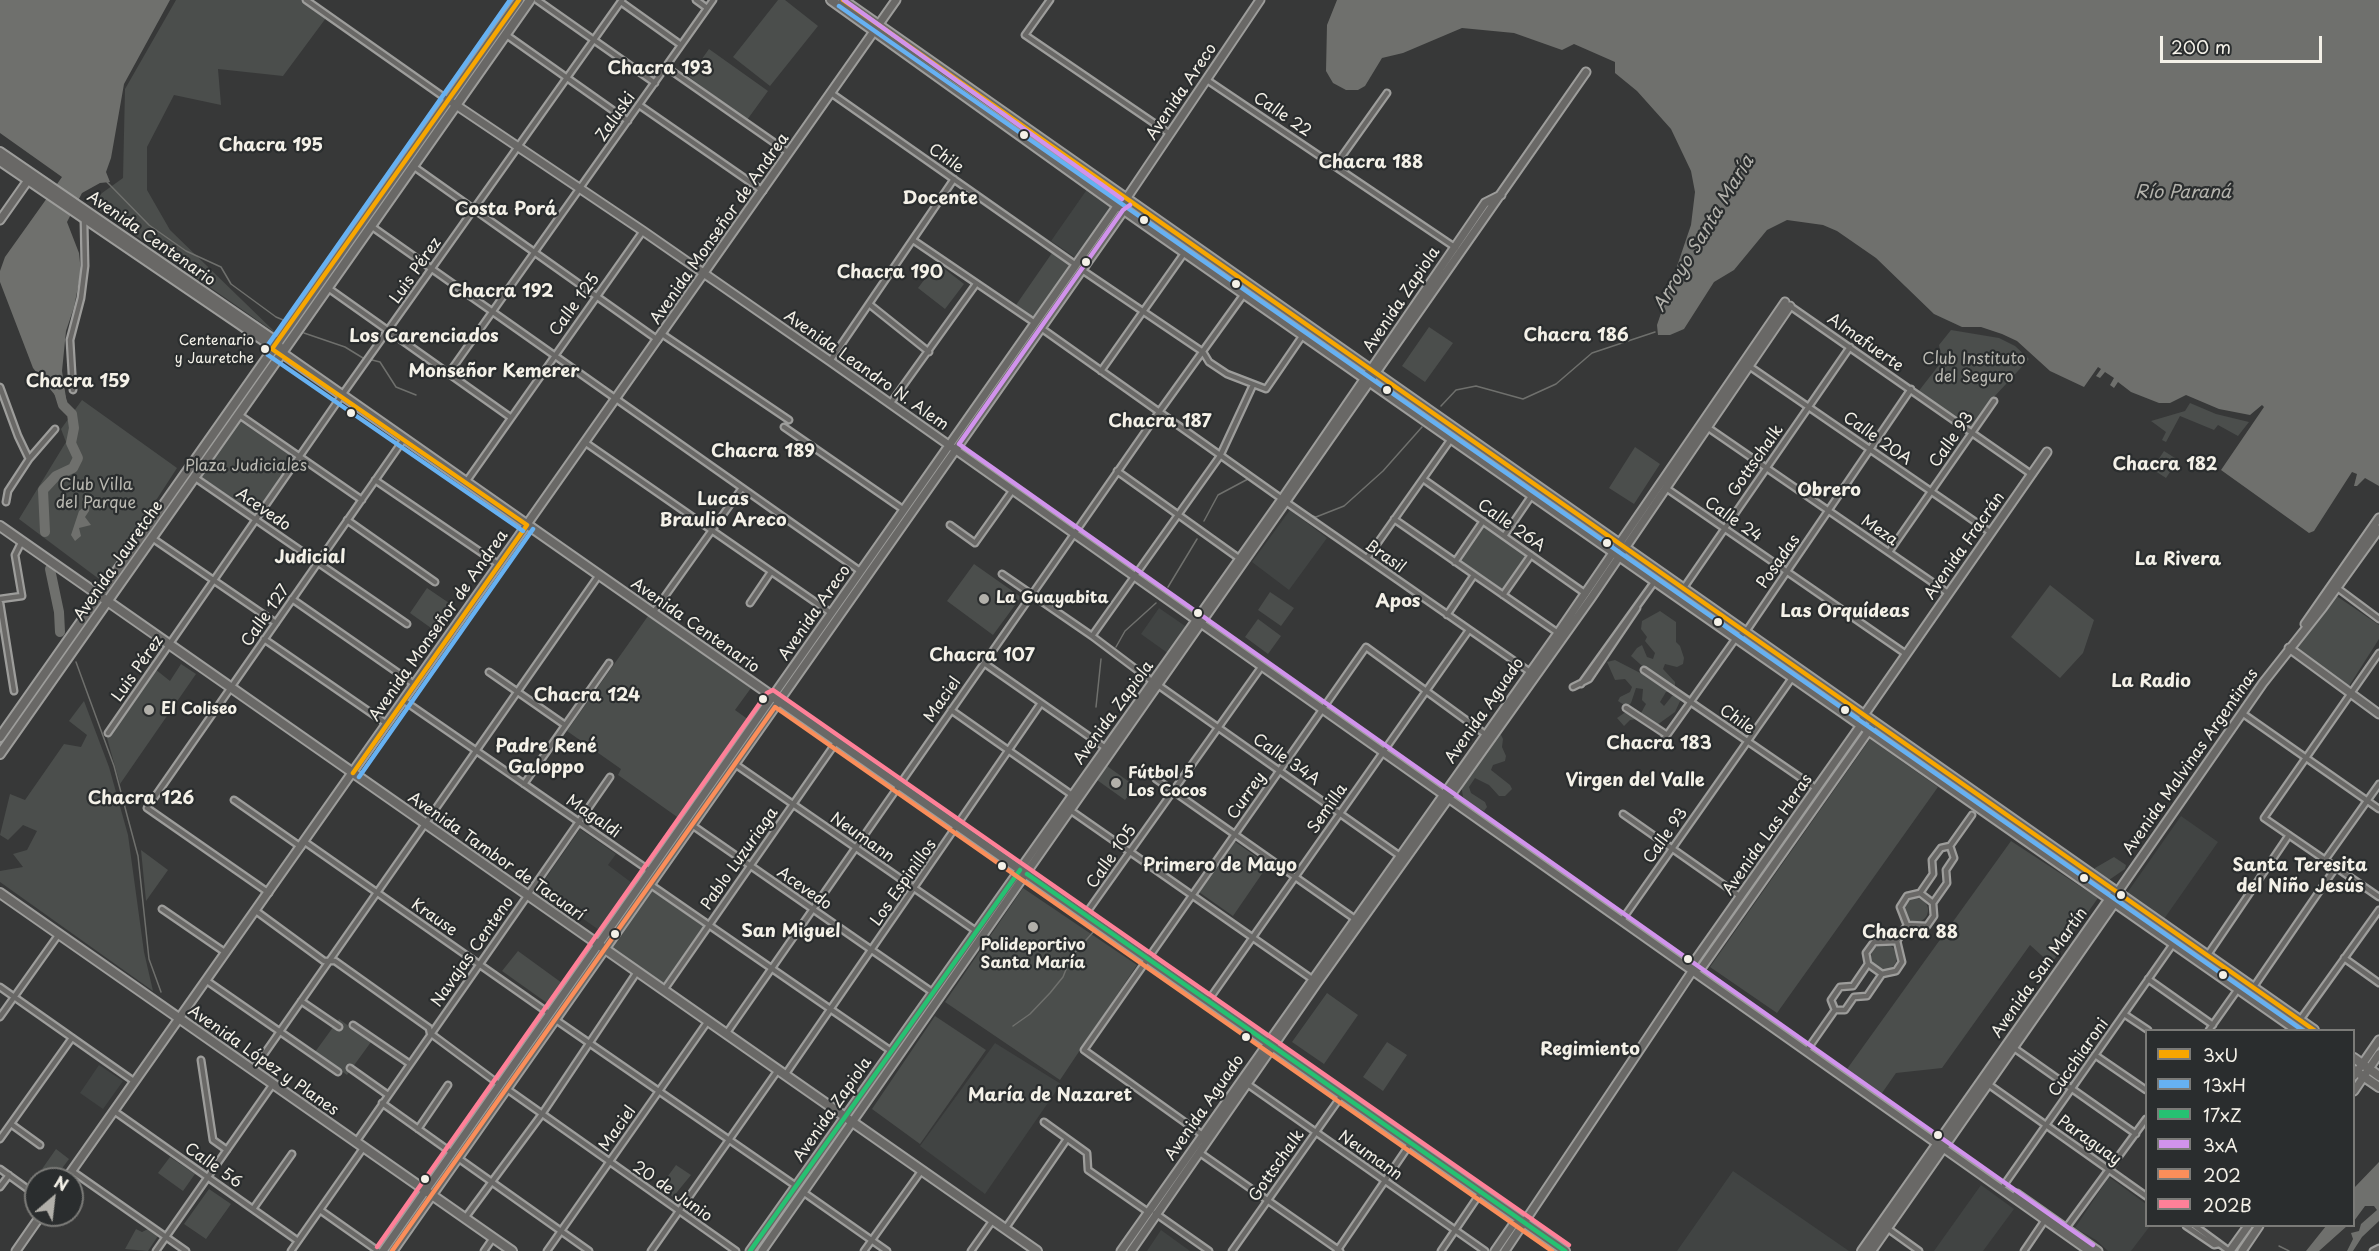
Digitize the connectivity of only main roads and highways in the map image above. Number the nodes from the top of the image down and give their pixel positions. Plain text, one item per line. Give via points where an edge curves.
1 (519, 0) edge
2 (530, 0) edge
3 (831, 0) edge
4 (843, 0) edge
5 (897, 0) edge
6 (1260, 0) edge
7 (877, 28) junction
8 (1586, 72) dead end
9 (453, 103) junction
10 (0, 152) edge
11 (0, 161) edge
12 (30, 177) junction
13 (1126, 199) junction
14 (1121, 207) junction
15 (77, 210) junction
16 (0, 220) edge
17 (705, 274) junction
18 (274, 346) junction
19 (282, 353) junction
20 (1373, 372) junction
21 (1368, 380) junction
22 (952, 449) junction
23 (2047, 452) dead end
24 (1284, 501) junction
25 (2379, 518) edge
26 (527, 525) junction
27 (0, 526) edge
28 (2379, 529) edge
29 (1622, 547) junction
30 (1617, 554) junction
31 (2334, 586) junction
32 (100, 594) junction
33 (108, 600) junction
34 (1199, 622) junction
35 (2289, 648) junction
36 (776, 699) junction
37 (2379, 714) edge
38 (1864, 715) junction
39 (1874, 723) junction
40 (1861, 725) junction
41 (1869, 731) junction
42 (0, 737) edge
43 (1108, 749) junction
44 (0, 754) edge
45 (353, 773) junction
46 (1446, 796) junction
47 (1024, 872) junction
48 (0, 893) edge
49 (2117, 893) junction
50 (2112, 901) junction
51 (602, 947) junction
52 (1693, 970) junction
53 (180, 1019) junction
54 (2296, 1029) edge
55 (2312, 1029) edge
56 (2379, 1040) edge
57 (1270, 1045) junction
58 (2379, 1054) edge
59 (2360, 1071) edge
60 (2379, 1076) edge
61 (503, 1087) junction
62 (2355, 1087) edge
63 (2379, 1087) edge
64 (845, 1117) junction
65 (853, 1122) junction
66 (1206, 1137) junction
67 (1943, 1144) junction
68 (75, 1167) edge
69 (429, 1193) junction
70 (1152, 1212) junction
71 (1522, 1221) junction
72 (33, 1227) edge
73 (2247, 1227) edge
74 (2258, 1227) edge
75 (16, 1251) edge
76 (383, 1251) edge
77 (393, 1251) edge
78 (512, 1251) edge
79 (750, 1251) edge
80 (762, 1251) edge
81 (1037, 1251) edge
82 (1121, 1251) edge
83 (1131, 1251) edge
84 (1495, 1251) edge
85 (1505, 1251) edge
86 (1565, 1251) edge
87 (1862, 1251) edge
88 (1871, 1251) edge
89 (2089, 1251) edge
90 (2098, 1251) edge
91 (2230, 1251) edge
92 (2241, 1251) edge

1 - 9 main road, Avenida Jauretche
2 - 9 main road, Avenida Jauretche
3 - 7 main road
4 - 7 main road
5 - 7 main road, Avenida Monseñor de Andrea
6 - 13 main road, Avenida Areco
7 - 13 main road
7 - 14 main road
7 - 17 main road, Avenida Monseñor de Andrea
8 - 20 main road, Avenida Zapiola
9 - 17 main road, Avenida Leandro N. Alem
9 - 18 main road, Avenida Jauretche
9 - 19 main road, Avenida Jauretche
10 - 12 main road, Avenida Centenario
11 - 12 main road, Avenida Centenario
12 - 15 main road, Avenida Centenario
12 - 16 main road
13 - 14 main road, Avenida Areco
13 - 20 main road
14 - 21 main road
14 - 22 main road, Avenida Areco
15 - 18 main road, Avenida Centenario
15 - 18 main road, Avenida Centenario via 84,220
17 - 22 main road, Avenida Leandro N. Alem
17 - 26 main road, Avenida Monseñor de Andrea
18 - 19 main road
18 - 32 main road, Avenida Jauretche
19 - 26 main road, Avenida Centenario
19 - 33 main road, Avenida Jauretche
20 - 21 main road, Avenida Zapiola
20 - 29 main road
21 - 24 main road, Avenida Zapiola
21 - 30 main road
22 - 34 main road, Avenida Leandro N. Alem
22 - 36 main road, Avenida Areco
22 - 36 main road, Avenida Areco via 860,571
23 - 38 main road, Avenida Fracrán
24 - 34 main road, Avenida Zapiola
24 - 34 main road, Avenida Zapiola
25 - 31 main road, Avenida Malvinas Argentinas
26 - 36 main road, Avenida Centenario
26 - 45 main road, Avenida Monseñor de Andrea
27 - 32 main road, Avenida Tambor de Tacuarí
28 - 31 main road, Avenida Malvinas Argentinas
29 - 29 main road, Avenida Aguado via 1790,306 1666,488
29 - 30 main road, Avenida Aguado
29 - 38 main road
30 - 40 main road
30 - 46 main road, Avenida Aguado
30 - 46 main road, Avenida Aguado via 1485,734
31 - 35 main road, Avenida Malvinas Argentinas
32 - 33 main road, Avenida Tambor de Tacuarí
32 - 42 main road, Avenida Jauretche
33 - 44 main road, Avenida Jauretche
33 - 45 main road, Avenida Tambor de Tacuarí
34 - 43 main road, Avenida Zapiola
34 - 46 main road, Avenida Leandro N. Alem
35 - 37 main road
35 - 49 main road, Avenida Malvinas Argentinas
36 - 47 main road, Avenida Centenario
36 - 51 main road, Avenida Areco via 650,871
36 - 51 main road, Avenida Areco via 651,885
38 - 39 main road
38 - 40 main road, Avenida Las Heras
39 - 41 main road, Avenida Las Heras
39 - 49 main road
40 - 41 main road
40 - 52 main road, Avenida Las Heras
41 - 50 main road
41 - 52 main road, Avenida Las Heras via 1702,967
43 - 47 main road, Avenida Zapiola via 1070,810
43 - 47 main road, Avenida Zapiola via 1072,795
45 - 51 main road, Avenida Tambor de Tacuarí
45 - 53 main road, Avenida Monseñor de Andrea
46 - 52 main road, Avenida Leandro N. Alem
46 - 57 main road, Avenida Aguado
46 - 57 main road, Avenida Aguado via 1312,979
47 - 57 main road, Avenida Centenario
47 - 64 main road, Avenida Zapiola via 976,931
47 - 65 main road, Avenida Zapiola
48 - 53 main road, Avenida López y Planes
49 - 50 main road, Avenida San Martín
49 - 55 main road
50 - 54 main road
50 - 67 main road, Avenida San Martín
50 - 67 main road, Avenida San Martín via 2014,1048
51 - 61 main road, Avenida Areco via 550,1014
51 - 61 main road, Avenida Areco via 556,1020
51 - 64 main road, Avenida Tambor de Tacuarí
52 - 67 main road, Avenida Leandro N. Alem
52 - 71 main road, Avenida Las Heras
53 - 68 main road, Avenida Monseñor de Andrea
53 - 69 main road, Avenida López y Planes
56 - 59 main road
57 - 66 main road, Avenida Aguado
57 - 71 main road, Avenida Centenario
58 - 59 main road
59 - 60 main road
59 - 62 main road
59 - 63 main road
61 - 69 main road, Avenida Areco
64 - 65 main road, Avenida Tambor de Tacuarí
64 - 79 main road, Avenida Zapiola
65 - 80 main road, Avenida Zapiola
65 - 81 main road, Avenida Tambor de Tacuarí
66 - 70 main road, Avenida Aguado
66 - 70 main road, Avenida Aguado via 1200,1153
67 - 87 main road, Avenida San Martín
67 - 88 main road, Avenida San Martín
67 - 89 main road, Avenida Leandro N. Alem
67 - 90 main road, Avenida Leandro N. Alem
69 - 76 main road, Avenida Areco
69 - 77 main road, Avenida Areco
69 - 78 main road, Avenida López y Planes
70 - 82 main road, Avenida Aguado
70 - 83 main road, Avenida Aguado
71 - 84 main road, Avenida Las Heras via 1513,1225
71 - 85 main road, Avenida Las Heras
71 - 86 main road, Avenida Centenario
72 - 75 main road
73 - 91 main road
74 - 92 main road

